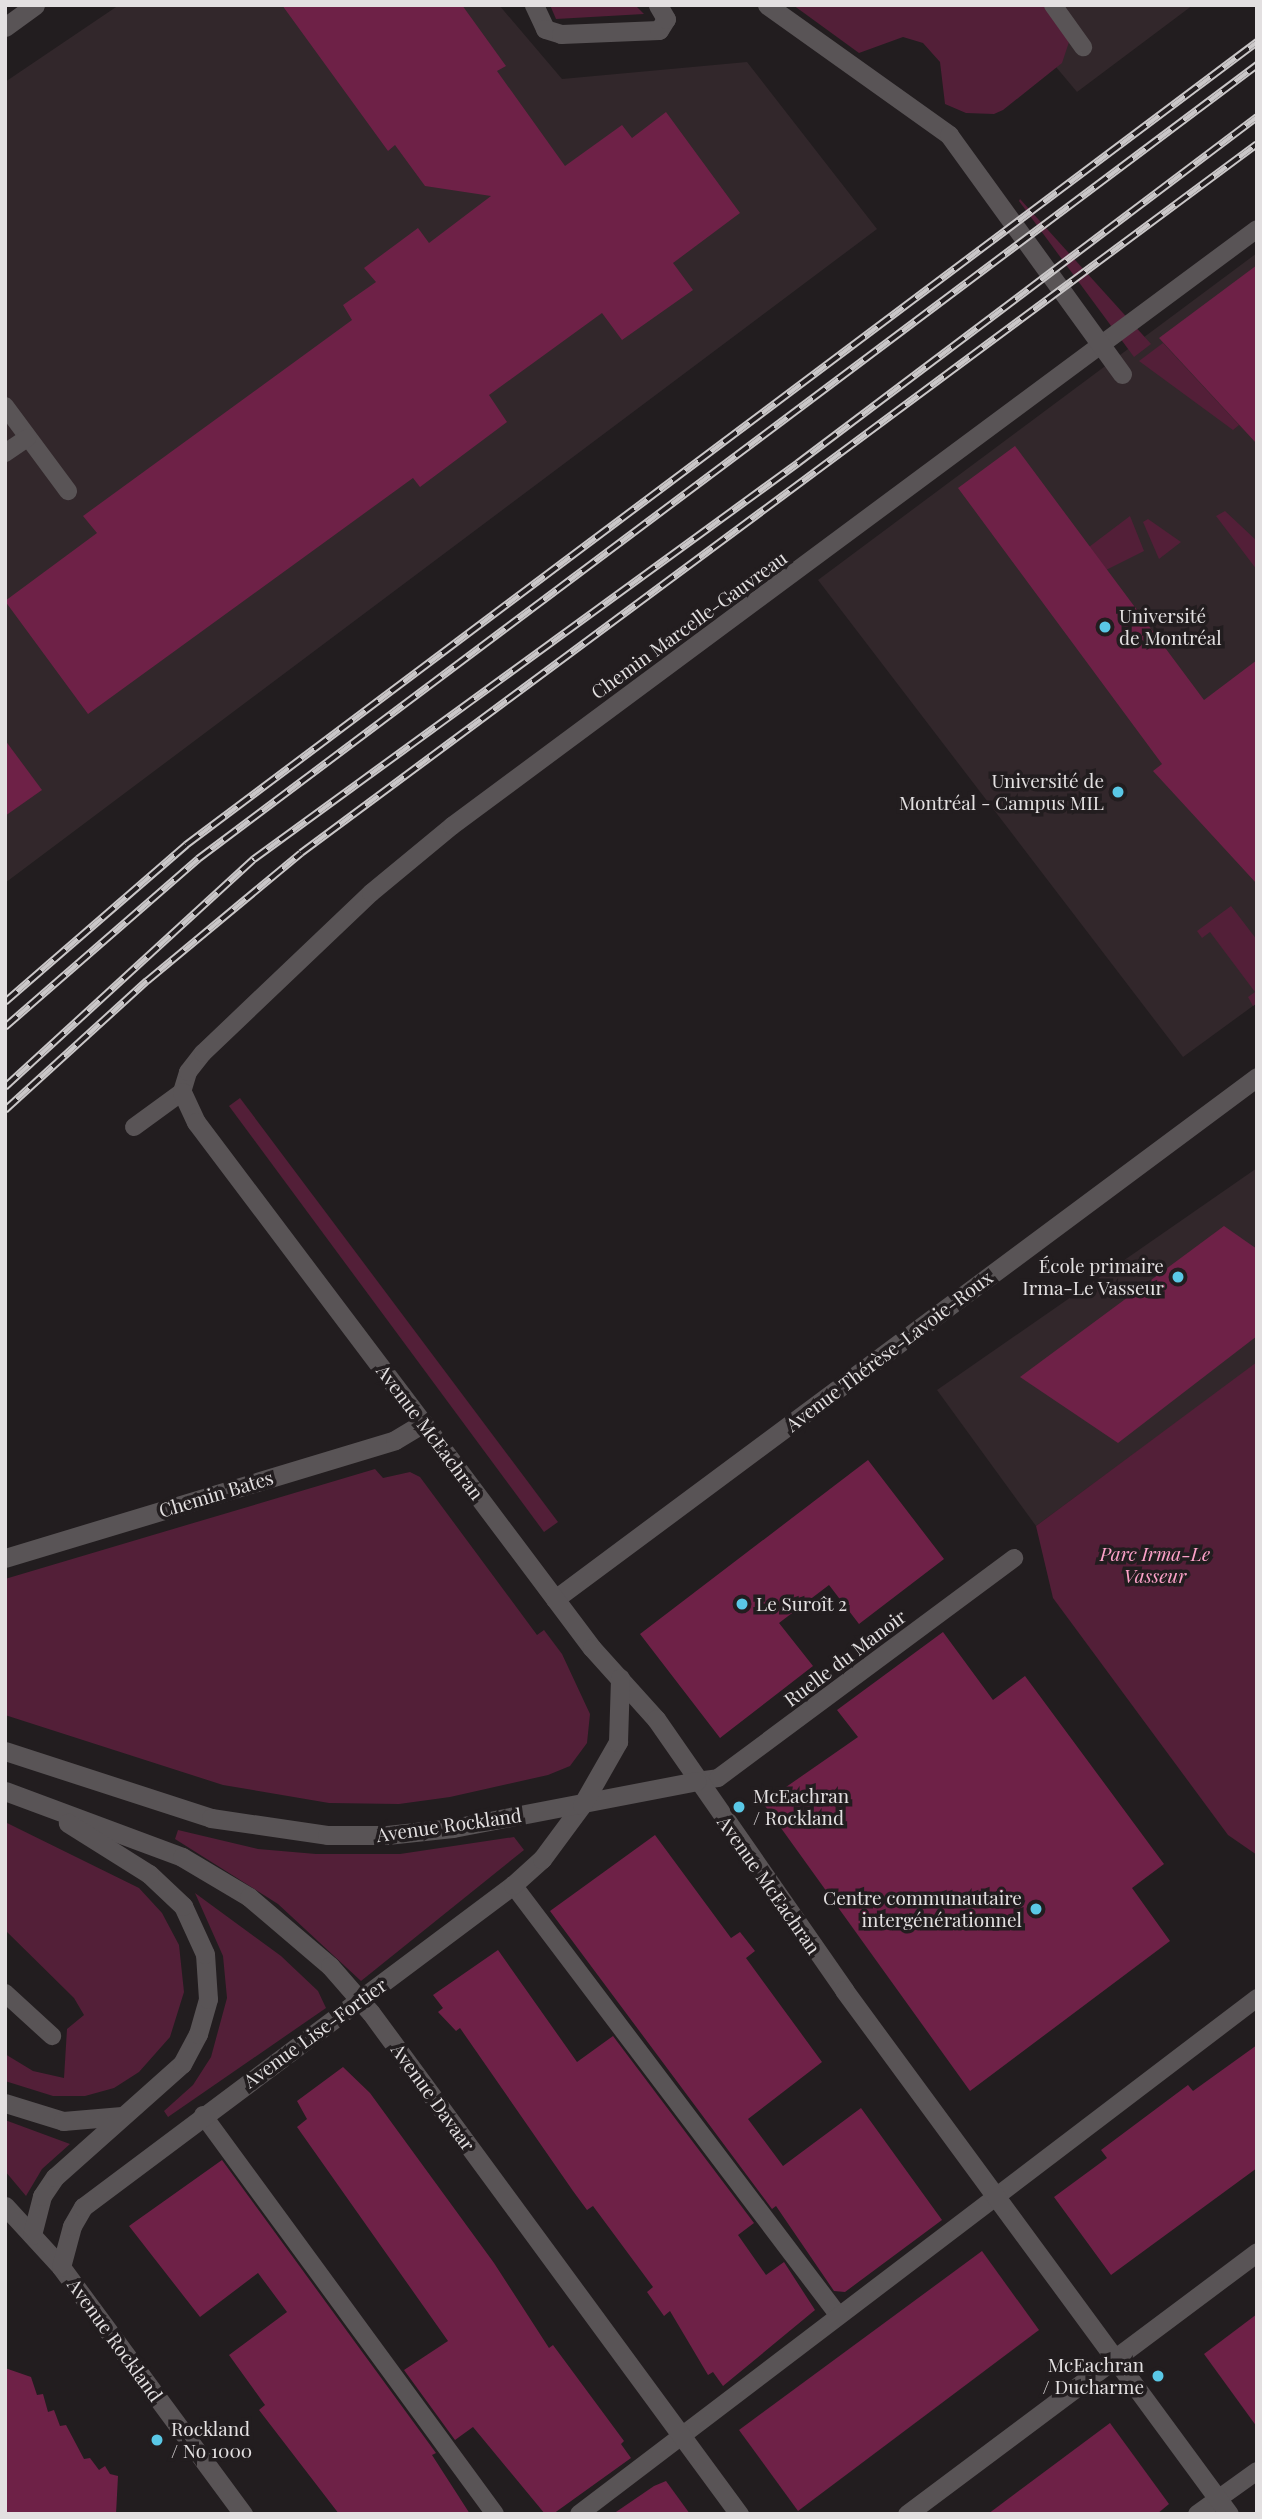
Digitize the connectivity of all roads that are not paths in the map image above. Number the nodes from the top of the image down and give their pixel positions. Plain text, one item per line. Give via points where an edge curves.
1 (35, 5) edge
2 (534, 5) edge
3 (658, 5) edge
4 (767, 5) edge
5 (1053, 5) edge
6 (5, 27) edge
7 (1083, 47) dead end
8 (1257, 229) edge
9 (1122, 374) dead end
10 (5, 406) edge
11 (27, 438) junction
12 (5, 453) edge
13 (68, 491) dead end
14 (1257, 1077) edge
15 (182, 1092) junction
16 (134, 1127) dead end
17 (424, 1423) junction
18 (5, 1558) edge
19 (1014, 1558) dead end
20 (555, 1599) junction
21 (620, 1678) junction
22 (5, 1751) edge
23 (696, 1781) junction
24 (5, 1791) edge
25 (27, 1800) junction
26 (582, 1805) junction
27 (513, 1885) junction
28 (5, 1993) edge
29 (1257, 1998) edge
30 (359, 1999) junction
31 (52, 2036) dead end
32 (5, 2103) edge
33 (203, 2115) junction
34 (122, 2116) junction
35 (996, 2195) junction
36 (5, 2206) edge
37 (32, 2235) junction
38 (1257, 2252) edge
39 (61, 2266) junction
40 (839, 2316) junction
41 (1115, 2358) junction
42 (682, 2435) junction
43 (1257, 2471) edge
44 (1223, 2506) edge
45 (243, 2514) edge
46 (495, 2514) edge
47 (579, 2514) edge
48 (740, 2514) edge
49 (907, 2514) edge
50 (1197, 2514) edge

1 - 6 street
2 - 3 street via 542,24 555,33 659,30 666,19
4 - 9 street via 949,135
5 - 7 lane
8 - 15 lane, Chemin Marcelle-Gauvreau via 452,825 361,902 203,1054 188,1072
10 - 11 lane
11 - 12 lane
11 - 13 lane
14 - 20 street, Avenue Thérèse-Lavoie-Roux
15 - 16 lane
15 - 17 street, Avenue McEachran via 196,1122
17 - 18 street, Chemin Bates via 395,1440
17 - 20 street, Avenue McEachran
19 - 23 lane, Ruelle du Manoir via 718,1778
20 - 21 street, Avenue McEachran
21 - 23 street, Avenue McEachran via 669,1736
21 - 26 street, Avenue Lise-Fortier via 618,1742
22 - 26 street, Avenue Rockland via 211,1818 327,1835 433,1831
23 - 26 street, Avenue Rockland
23 - 35 street, Avenue McEachran
24 - 25 street
25 - 30 street, Avenue Davaar via 149,1842 221,1879 294,1932
25 - 34 street via 159,1881 188,1913 205,1954 208,1999 193,2046 167,2081
26 - 27 street, Avenue Lise-Fortier via 542,1859
27 - 30 street, Avenue Lise-Fortier
27 - 40 lane
28 - 31 lane
29 - 35 lane
30 - 33 street, Avenue Lise-Fortier
30 - 42 street, Avenue Davaar
32 - 34 street via 63,2121
33 - 39 street, Avenue Lise-Fortier via 83,2207 72,2226
33 - 46 lane
34 - 37 street via 54,2177 42,2196
35 - 40 lane
35 - 41 street, Avenue McEachran
36 - 37 street, Avenue Rockland
37 - 39 street, Avenue Rockland
38 - 41 street
39 - 45 street, Avenue Rockland
40 - 42 lane
41 - 44 street, Avenue McEachran
41 - 49 street
42 - 47 lane
42 - 48 street, Avenue Davaar
43 - 44 lane
44 - 50 lane

